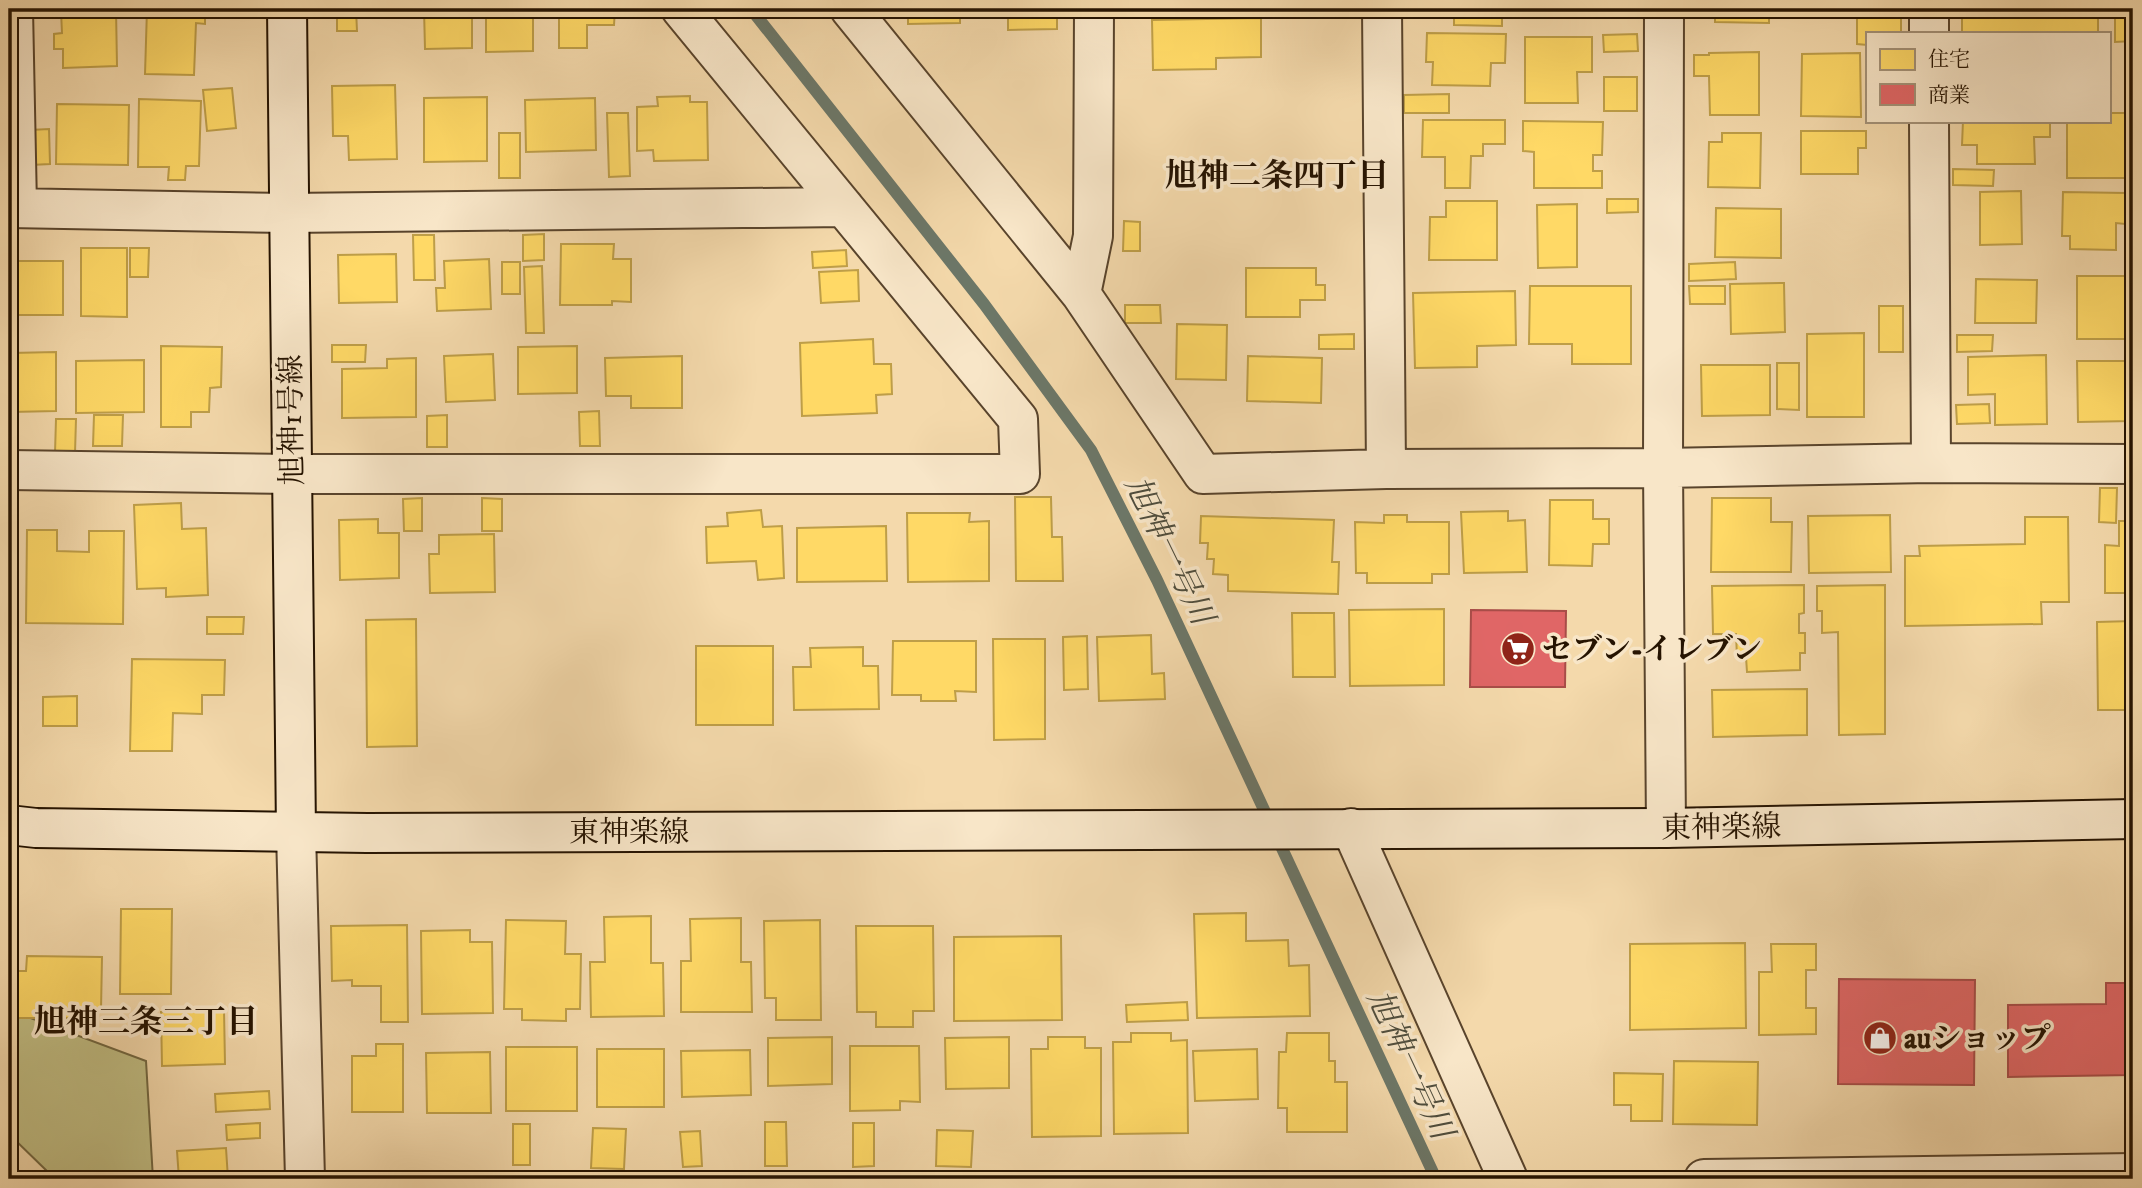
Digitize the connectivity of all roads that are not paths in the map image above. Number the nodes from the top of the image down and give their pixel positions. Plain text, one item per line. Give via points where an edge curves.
1 (13, 9) edge
2 (287, 9) edge
3 (681, 9) edge
4 (850, 9) edge
5 (1094, 9) edge
6 (1382, 9) edge
7 (1664, 9) edge
8 (1929, 9) edge
9 (1929, 32) edge
10 (1929, 122) edge
11 (844, 207) junction
12 (13, 208) edge
13 (288, 213) junction
14 (1081, 294) junction
15 (1931, 463) junction
16 (2133, 464) edge
17 (1663, 468) junction
18 (1386, 469) junction
19 (9, 470) edge
20 (291, 474) junction
21 (2133, 819) edge
22 (9, 825) edge
23 (1350, 828) junction
24 (1666, 828) junction
25 (296, 832) junction
26 (2133, 1173) edge
27 (305, 1179) edge
28 (1508, 1179) edge
29 (1704, 1179) edge

1 - 12 street
2 - 13 street, 旭神1号線
3 - 11 street
4 - 14 street
5 - 14 street via 1093,236
6 - 18 street
7 - 17 street
8 - 9 street
10 - 15 street
11 - 13 street
11 - 20 street via 1017,419 1020,474
12 - 13 street
13 - 20 street, 旭神1号線
14 - 18 street via 1203,474
15 - 16 street
15 - 17 street
17 - 18 street
17 - 24 street
19 - 20 street
20 - 25 street, 旭神1号線
21 - 24 street, 東神楽線
22 - 25 street, 東神楽線
23 - 24 street, 東神楽線
23 - 25 street, 東神楽線
23 - 28 street
25 - 27 street, 旭神1号線
26 - 29 street

